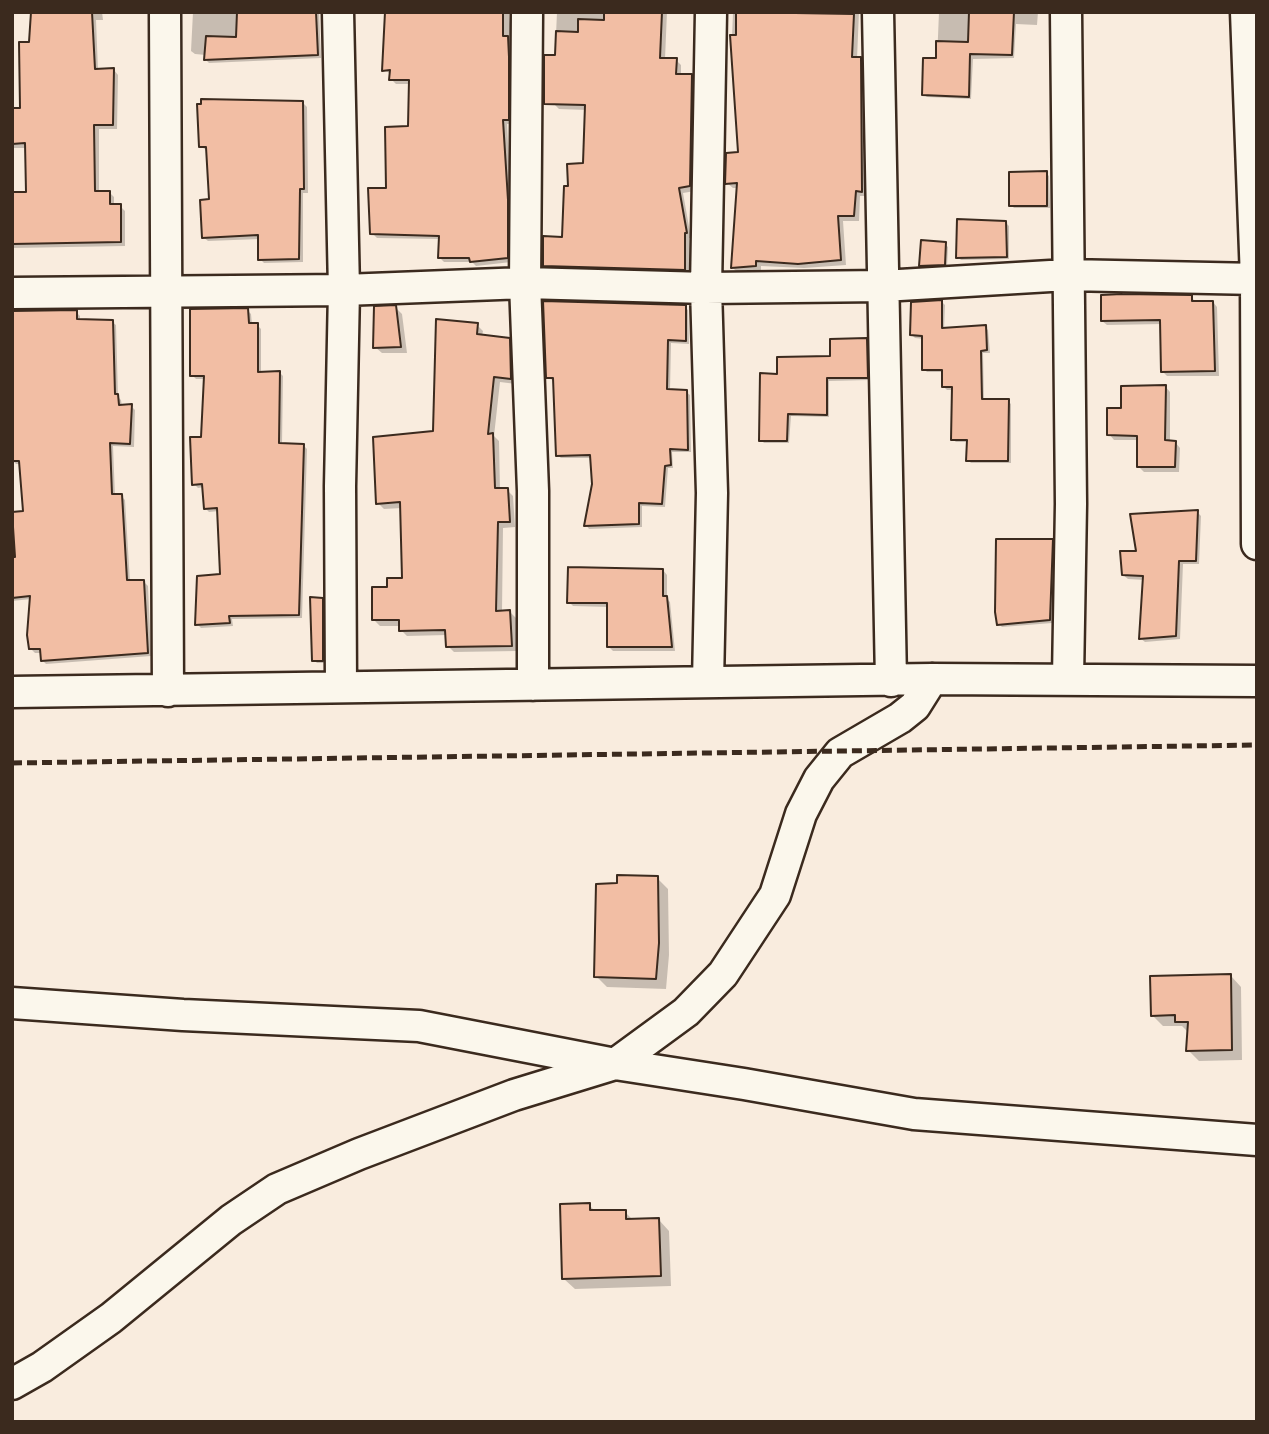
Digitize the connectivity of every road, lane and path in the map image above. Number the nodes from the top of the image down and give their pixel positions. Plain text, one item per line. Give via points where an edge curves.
1 (165, 12) edge
2 (338, 12) edge
3 (527, 12) edge
4 (711, 12) edge
5 (878, 12) edge
6 (1066, 12) edge
7 (1246, 12) edge
8 (1067, 275) junction
9 (1256, 279) edge
10 (525, 283) junction
11 (883, 286) junction
12 (706, 288) junction
13 (344, 290) junction
14 (166, 292) junction
15 (12, 293) edge
16 (1257, 544) edge
17 (1068, 678) junction
18 (932, 679) junction
19 (891, 681) junction
20 (1257, 681) edge
21 (708, 682) junction
22 (533, 684) junction
23 (341, 687) junction
24 (168, 691) junction
25 (12, 692) edge
26 (12, 1003) edge
27 (615, 1064) junction
28 (1257, 1140) edge
29 (12, 1384) edge

1 - 14 street
2 - 13 street
3 - 10 street
4 - 12 street
5 - 11 street
6 - 8 street
7 - 9 street
8 - 9 street
8 - 11 street
8 - 17 street
9 - 16 street
10 - 12 street
10 - 13 street
10 - 22 street via 533,491
11 - 12 street
11 - 19 street
12 - 21 street via 712,493
13 - 14 street
13 - 23 street
14 - 15 street
14 - 24 street
17 - 18 street
17 - 20 street
18 - 19 street
18 - 27 street via 915,706 840,753 818,779 801,814 775,895 723,974 687,1012
19 - 21 street
21 - 22 street
22 - 23 street
23 - 24 street
24 - 25 street
26 - 27 street via 419,1026
27 - 28 street via 914,1114
27 - 29 street via 501,1100 277,1189 231,1220 111,1318

